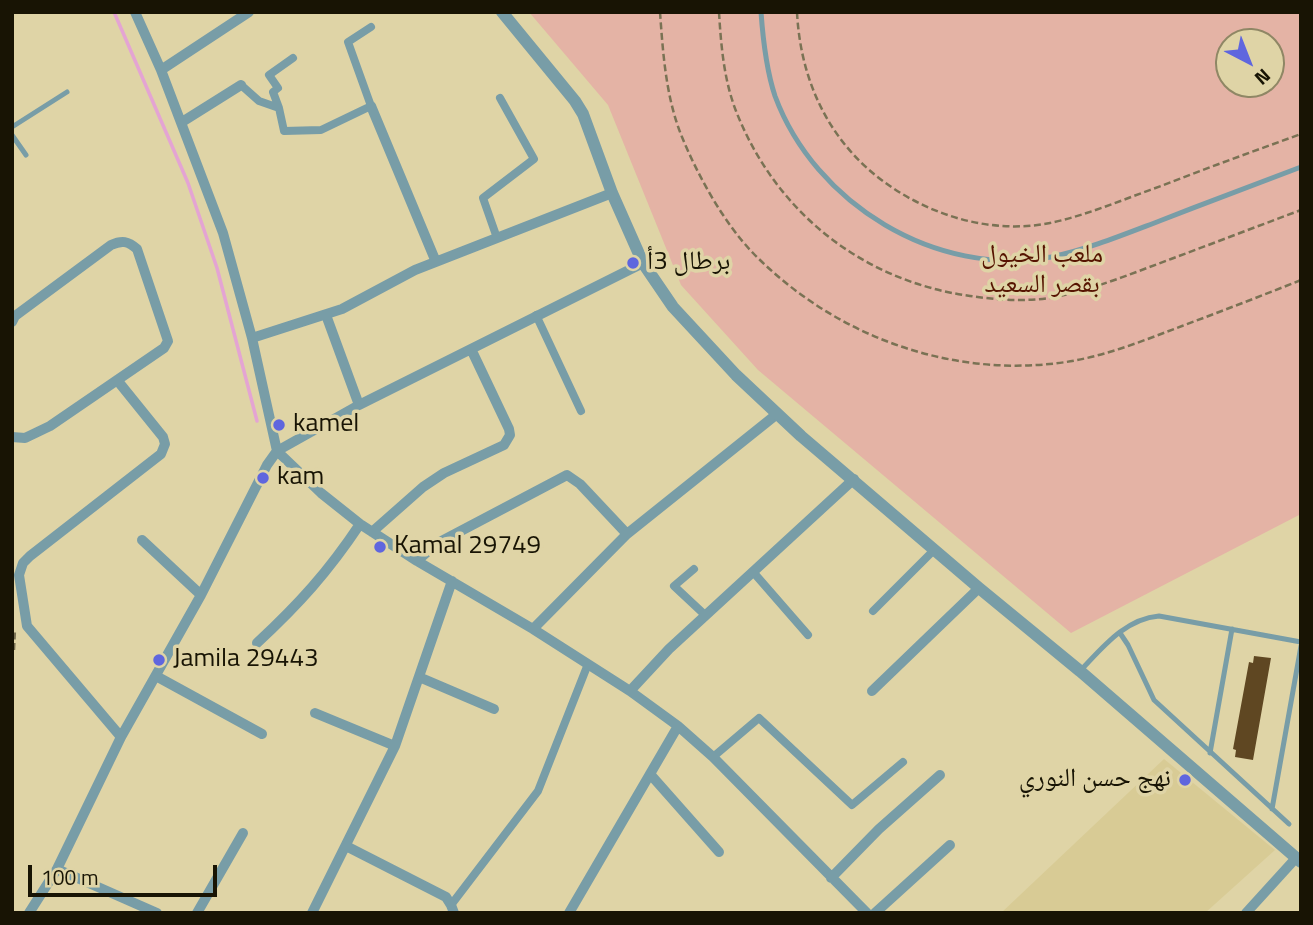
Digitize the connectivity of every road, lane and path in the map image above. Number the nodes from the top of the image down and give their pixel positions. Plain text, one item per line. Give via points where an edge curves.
1 (135, 12) edge
2 (249, 12) edge
3 (502, 12) edge
4 (660, 12) edge
5 (761, 12) edge
6 (797, 12) edge
7 (371, 27) dead end
8 (293, 58) dead end
9 (161, 69) junction
10 (241, 85) joint
11 (67, 92) dead end
12 (500, 98) dead end
13 (371, 106) junction
14 (279, 108) junction
15 (182, 122) junction
16 (12, 127) edge
17 (1301, 134) edge
18 (12, 135) edge
19 (26, 155) dead end
20 (1301, 167) edge
21 (612, 193) junction
22 (1301, 210) edge
23 (496, 238) junction
24 (436, 262) junction
25 (643, 263) junction
26 (1301, 280) edge
27 (1109, 282) dead end
28 (326, 315) junction
29 (536, 315) junction
30 (12, 322) edge
31 (252, 338) junction
32 (471, 349) junction
33 (117, 380) junction
34 (359, 405) junction
35 (581, 411) dead end
36 (777, 414) junction
37 (12, 437) edge
38 (277, 451) junction
39 (854, 480) junction
40 (360, 524) junction
41 (372, 532) junction
42 (627, 534) junction
43 (142, 540) dead end
44 (935, 549) junction
45 (417, 561) junction
46 (694, 569) dead end
47 (754, 573) junction
48 (452, 581) junction
49 (979, 588) junction
50 (201, 595) junction
51 (873, 611) dead end
52 (705, 615) junction
53 (533, 629) junction
54 (1232, 629) junction
55 (1120, 633) junction
56 (808, 635) dead end
57 (257, 643) dead end
58 (1301, 644) edge
59 (588, 664) junction
60 (1080, 671) junction
61 (156, 676) junction
62 (419, 677) junction
63 (630, 691) junction
64 (872, 691) dead end
65 (494, 709) dead end
66 (315, 713) dead end
67 (678, 726) junction
68 (262, 734) dead end
69 (121, 737) junction
70 (396, 746) junction
71 (1210, 753) junction
72 (713, 757) junction
73 (903, 762) dead end
74 (650, 774) junction
75 (940, 775) dead end
76 (1272, 809) junction
77 (1289, 824) dead end
78 (243, 833) dead end
79 (950, 845) dead end
80 (346, 846) junction
81 (719, 852) dead end
82 (1298, 860) edge
83 (57, 869) junction
84 (831, 878) junction
85 (854, 900) junction
86 (453, 909) edge
87 (29, 913) edge
88 (157, 913) edge
89 (197, 913) edge
90 (312, 913) edge
91 (569, 913) edge
92 (849, 913) edge
93 (867, 913) edge
94 (875, 913) edge
95 (1246, 913) edge

1 - 9 street
2 - 9 street
3 - 21 street via 583,114
4 - 26 path via 663,66 681,134 708,192 752,252 803,298 864,334 927,356 998,366 1066,362 1135,344
5 - 20 lane via 763,47 775,96 795,137 826,179 862,212 905,237 950,253 1000,260 1049,257 1098,245
6 - 17 path via 798,40 809,83 826,118 853,156 884,184 922,206 961,220 1005,226 1047,223 1089,212
7 - 13 street via 348,42
8 - 14 street via 269,75 278,88 273,92
9 - 15 street
10 - 14 street via 259,101
10 - 15 street
11 - 16 lane
12 - 23 street via 534,159 483,198
13 - 14 street via 321,130 284,131
13 - 24 street
15 - 31 street via 223,233
18 - 19 lane
21 - 23 street
21 - 25 street
22 - 27 path
23 - 24 street
24 - 28 street
25 - 29 street
25 - 36 street via 680,314
28 - 31 street
28 - 34 street
29 - 32 street
29 - 35 street
30 - 33 street via 111,245 131,243 168,341
31 - 38 street
32 - 34 street
32 - 41 street via 509,429 508,440 423,487
33 - 37 street via 50,426 24,438
33 - 69 street via 163,437 161,454 30,556 19,575 27,626
34 - 38 street
36 - 39 street
36 - 42 street
38 - 40 street
38 - 50 street
39 - 44 street
39 - 47 street
40 - 41 street
40 - 57 street via 307,595
41 - 45 street
42 - 45 street via 567,475 436,544
42 - 53 street
43 - 50 street
44 - 49 street
44 - 51 street
45 - 48 street
46 - 52 street via 674,586
47 - 52 street
47 - 56 street
48 - 53 street
48 - 62 street
49 - 60 street
49 - 64 street
50 - 61 street
52 - 63 street
53 - 59 street
54 - 55 lane via 1159,616 1137,621
54 - 58 lane
54 - 71 lane
55 - 60 lane
55 - 71 lane via 1154,700
58 - 76 lane
59 - 63 street
59 - 86 street via 538,792
60 - 82 street
61 - 68 street
61 - 69 street
62 - 65 street
62 - 70 street
63 - 67 street
66 - 70 street
67 - 72 street
67 - 74 street
69 - 83 street
70 - 80 street
71 - 76 lane
72 - 73 street via 759,718 852,805
72 - 84 street
74 - 81 street
74 - 91 street
75 - 84 street
76 - 77 lane
78 - 89 street
79 - 94 street
80 - 86 street via 446,897
80 - 90 street
82 - 95 street
83 - 87 street
83 - 88 street
84 - 85 street
85 - 92 street
85 - 93 street

